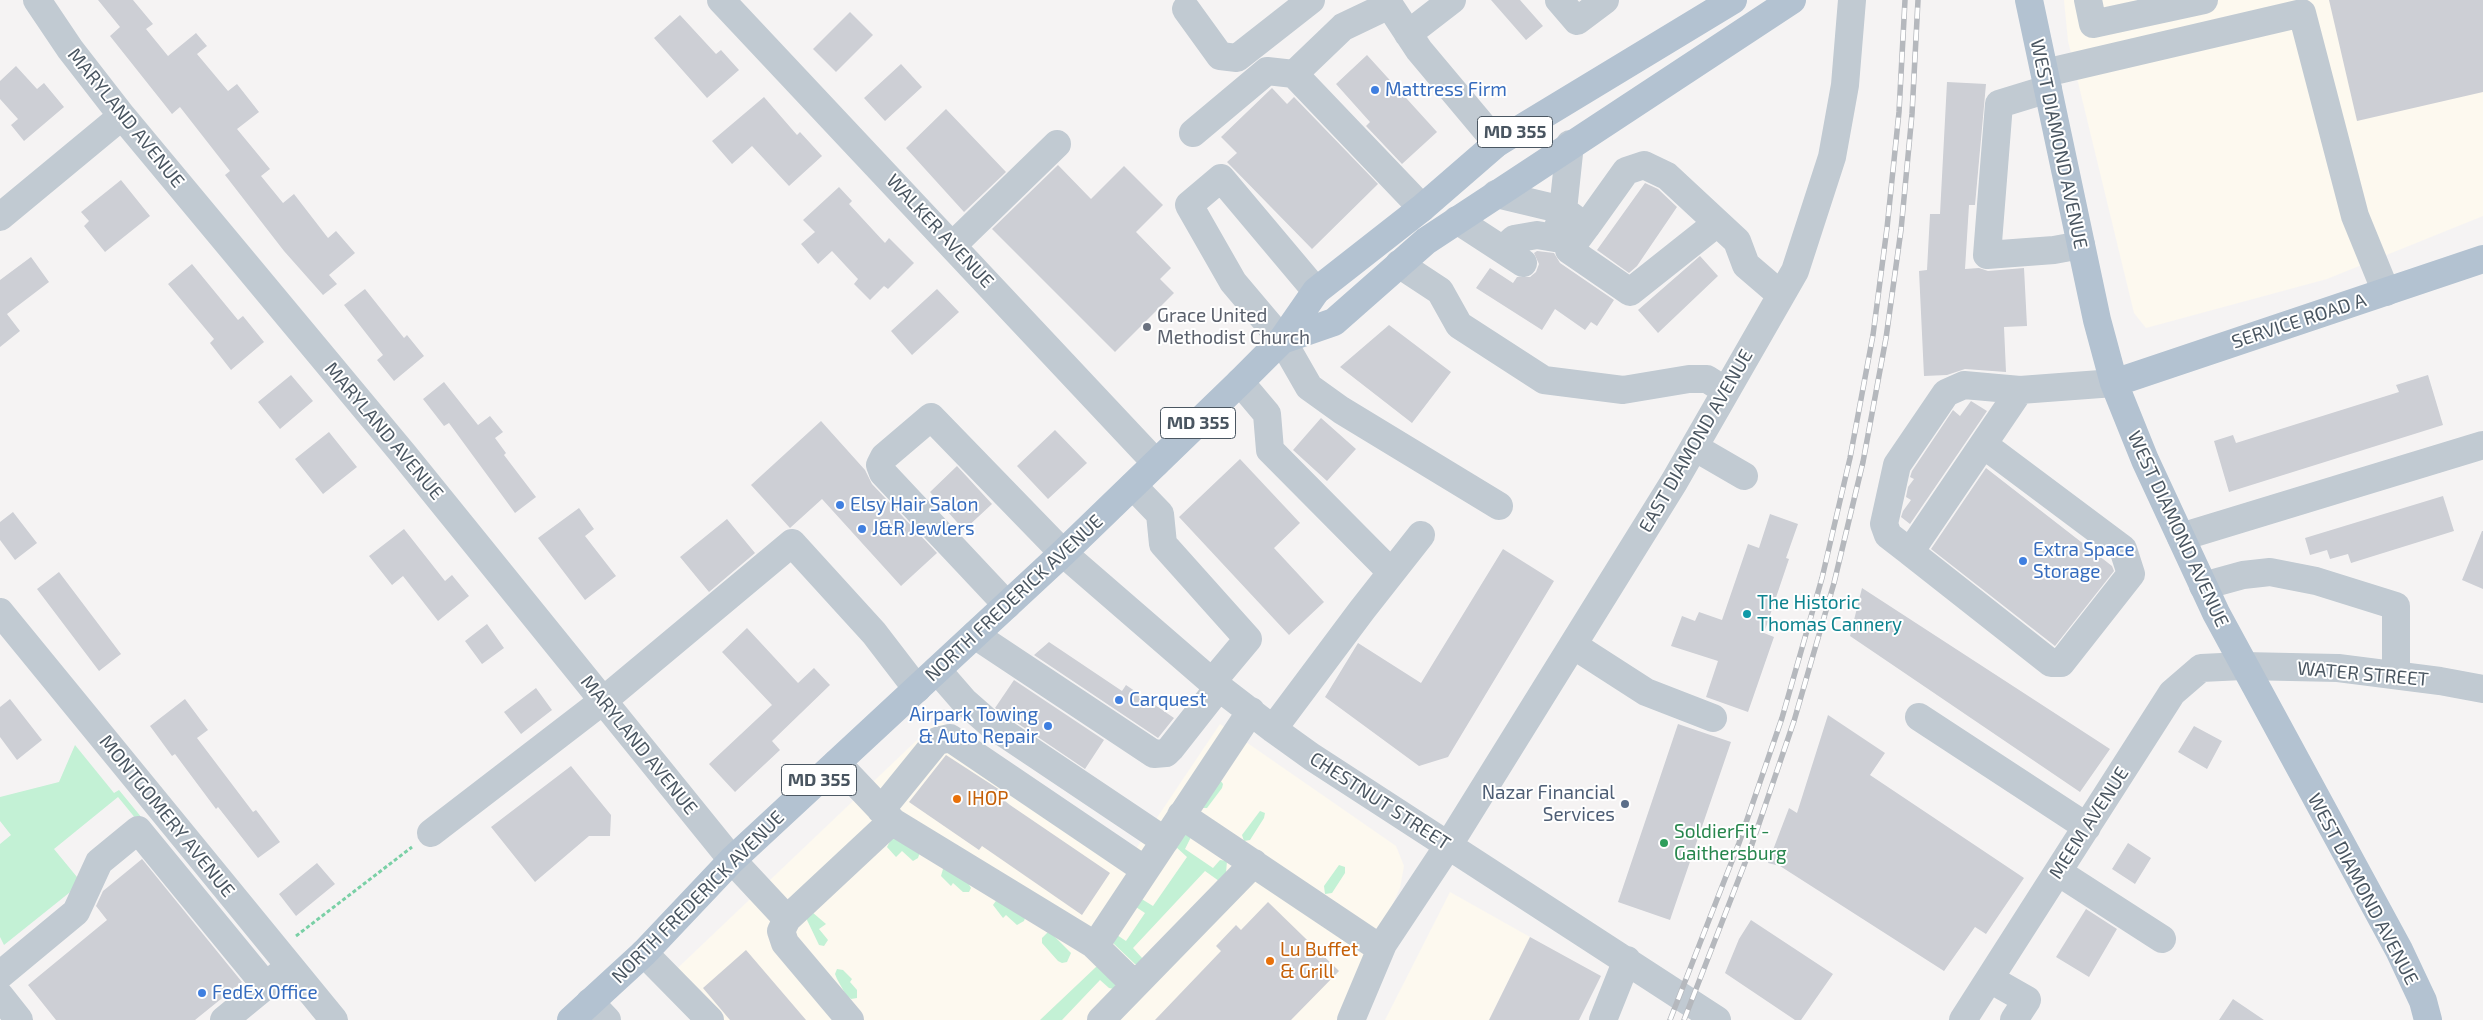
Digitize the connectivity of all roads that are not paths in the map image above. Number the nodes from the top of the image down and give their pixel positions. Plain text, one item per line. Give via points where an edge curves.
1 (36, 0) edge
2 (721, 0) edge
3 (1311, 0) edge
4 (1452, 0) edge
5 (1559, 0) edge
6 (1605, 0) edge
7 (1733, 0) edge
8 (1792, 0) edge
9 (1852, 0) edge
10 (2029, 0) edge
11 (2088, 0) edge
12 (2204, 0) edge
13 (1387, 2) edge
14 (2301, 7) edge
15 (1186, 9) dead end
16 (1408, 34) junction
17 (1294, 74) junction
18 (2047, 81) junction
19 (122, 116) junction
20 (1193, 133) dead end
21 (1497, 143) junction
22 (1057, 144) dead end
23 (1570, 144) junction
24 (1496, 194) junction
25 (1422, 208) junction
26 (1563, 210) junction
27 (0, 216) edge
28 (1457, 220) junction
29 (1716, 222) junction
30 (1586, 227) junction
31 (953, 245) junction
32 (2081, 245) junction
33 (2483, 259) edge
34 (1399, 264) junction
35 (1316, 291) junction
36 (2386, 292) junction
37 (1781, 295) junction
38 (1282, 340) junction
39 (1240, 382) junction
40 (2114, 383) junction
41 (2020, 390) junction
42 (1726, 391) junction
43 (1984, 445) junction
44 (2483, 446) edge
45 (1694, 447) junction
46 (1156, 463) junction
47 (1744, 476) dead end
48 (1133, 486) junction
49 (1499, 506) dead end
50 (1421, 535) dead end
51 (2180, 537) junction
52 (1910, 552) junction
53 (1063, 553) junction
54 (1391, 572) junction
55 (2203, 586) junction
56 (1007, 605) junction
57 (2, 619) edge
58 (975, 635) junction
59 (1573, 645) junction
60 (2243, 666) junction
61 (937, 670) junction
62 (2396, 675) junction
63 (1216, 684) junction
64 (917, 689) junction
65 (2483, 689) edge
66 (604, 700) junction
67 (1251, 711) junction
68 (1919, 717) dead end
69 (1713, 718) dead end
70 (1273, 729) junction
71 (837, 763) junction
72 (886, 815) junction
73 (1182, 815) junction
74 (2087, 827) junction
75 (431, 833) road end
76 (1165, 841) junction
77 (1448, 846) junction
78 (732, 860) junction
79 (1254, 864) junction
80 (1145, 870) junction
81 (2058, 872) junction
82 (787, 919) junction
83 (2162, 939) dead end
84 (1095, 946) junction
85 (1381, 949) junction
86 (644, 953) junction
87 (283, 958) junction
88 (1627, 960) junction
89 (0, 975) edge
90 (1990, 978) junction
91 (1135, 985) junction
92 (266, 986) junction
93 (0, 996) edge
94 (590, 1014) edge
95 (19, 1020) edge
96 (224, 1020) edge
97 (334, 1020) edge
98 (710, 1020) edge
99 (850, 1020) edge
100 (1102, 1020) edge
101 (1351, 1020) edge
102 (1603, 1020) edge
103 (1717, 1020) edge
104 (1964, 1020) edge
105 (2014, 1020) edge
106 (2428, 1020) edge

1 - 19 street, MARYLAND AVENUE
2 - 31 street, WALKER AVENUE
3 - 15 street via 1237,58 1220,56
4 - 16 street
5 - 6 street via 1577,21
7 - 21 main road, NORTH FREDERICK AVENUE / MD 355
8 - 23 main road, NORTH FREDERICK AVENUE / MD 355
9 - 37 street, EAST DIAMOND AVENUE via 1845,85 1832,157 1795,271
10 - 18 main road, WEST DIAMOND AVENUE
11 - 12 street via 2093,24
13 - 16 street
13 - 17 street via 1343,27
14 - 18 street
14 - 36 street via 2355,216
16 - 21 street
17 - 20 street via 1268,71
17 - 25 street
18 - 32 main road, WEST DIAMOND AVENUE
18 - 32 street via 1999,104 1987,255
19 - 27 street
19 - 66 street, MARYLAND AVENUE
21 - 25 main road, NORTH FREDERICK AVENUE / MD 355
22 - 31 street
23 - 24 main road, NORTH FREDERICK AVENUE / MD 355
23 - 26 street
24 - 26 street
24 - 28 main road, NORTH FREDERICK AVENUE / MD 355
25 - 35 main road, NORTH FREDERICK AVENUE / MD 355
26 - 28 street via 1555,238 1537,235 1514,239 1513,256
26 - 30 street
28 - 34 main road, NORTH FREDERICK AVENUE / MD 355
29 - 30 street via 1667,176 1644,165 1626,171
29 - 30 street via 1630,292 1569,250
29 - 37 street via 1737,241 1746,265
31 - 46 street, WALKER AVENUE
32 - 40 main road, WEST DIAMOND AVENUE
33 - 36 main road, SERVICE ROAD A
34 - 38 main road, NORTH FREDERICK AVENUE / MD 355 via 1334,322
34 - 42 street via 1440,291 1459,325 1544,380 1623,390 1706,379
35 - 38 main road, NORTH FREDERICK AVENUE / MD 355
35 - 38 street via 1221,178 1189,205 1232,282
36 - 40 main road, SERVICE ROAD A
37 - 42 street, EAST DIAMOND AVENUE
38 - 39 main road, NORTH FREDERICK AVENUE / MD 355
38 - 49 street via 1309,387 1341,410
39 - 46 main road, NORTH FREDERICK AVENUE / MD 355
39 - 54 street via 1268,414 1270,450
40 - 41 street
40 - 51 main road, WEST DIAMOND AVENUE
41 - 43 street
41 - 52 street via 1964,385 1940,401 1898,465 1884,524 1888,535
42 - 45 street, EAST DIAMOND AVENUE
43 - 52 street
43 - 52 street via 2123,549 2130,574 2061,663 2051,663
44 - 51 street
45 - 47 street
45 - 59 street, EAST DIAMOND AVENUE
46 - 48 main road, NORTH FREDERICK AVENUE / MD 355
48 - 53 main road, NORTH FREDERICK AVENUE / MD 355
48 - 63 street via 1160,514 1163,544 1248,639
50 - 54 street
51 - 55 main road, WEST DIAMOND AVENUE
53 - 56 main road, NORTH FREDERICK AVENUE / MD 355
53 - 56 street, CHESTNUT STREET via 930,416 884,457 880,465 883,473
53 - 63 street, CHESTNUT STREET
54 - 70 street
55 - 60 main road, WEST DIAMOND AVENUE
55 - 62 street via 2243,575 2270,572 2316,580 2396,606
56 - 58 main road, NORTH FREDERICK AVENUE / MD 355
57 - 87 street, MONTGOMERY AVENUE
58 - 61 main road, NORTH FREDERICK AVENUE / MD 355
58 - 63 street via 1154,754 1166,753 1172,748
59 - 69 street via 1646,692
59 - 77 street, EAST DIAMOND AVENUE
60 - 62 street, WATER STREET via 2338,668
60 - 74 street, MEEM AVENUE via 2201,668 2172,693
60 - 106 main road, WEST DIAMOND AVENUE via 2399,950
61 - 64 main road, NORTH FREDERICK AVENUE / MD 355
61 - 76 street via 989,723
62 - 65 street, WATER STREET
63 - 67 street, CHESTNUT STREET
64 - 66 street via 874,633 792,543
64 - 71 main road, NORTH FREDERICK AVENUE / MD 355
66 - 75 street
66 - 78 street, MARYLAND AVENUE
67 - 70 street, CHESTNUT STREET
67 - 73 street
68 - 74 street
70 - 77 street, CHESTNUT STREET
71 - 72 street
71 - 78 main road, NORTH FREDERICK AVENUE / MD 355
72 - 80 street via 937,741 950,738
72 - 82 street
72 - 84 street
73 - 76 street
73 - 79 street
74 - 81 street, MEEM AVENUE
76 - 80 street
77 - 85 street, EAST DIAMOND AVENUE
77 - 88 street, CHESTNUT STREET
78 - 82 street, MARYLAND AVENUE
78 - 86 main road, NORTH FREDERICK AVENUE / MD 355
79 - 85 street
79 - 91 street
80 - 84 street
81 - 83 street
81 - 90 street, MEEM AVENUE
82 - 99 street via 781,931 785,943
84 - 91 street
85 - 101 street, EAST DIAMOND AVENUE
86 - 94 main road, NORTH FREDERICK AVENUE / MD 355
86 - 98 street
87 - 92 street
87 - 97 street, MONTGOMERY AVENUE
88 - 102 street
88 - 103 street, CHESTNUT STREET
89 - 92 street via 76,912 98,862 138,830
90 - 104 street, MEEM AVENUE
90 - 105 street via 2027,1000
91 - 100 street
92 - 96 street
93 - 95 street

